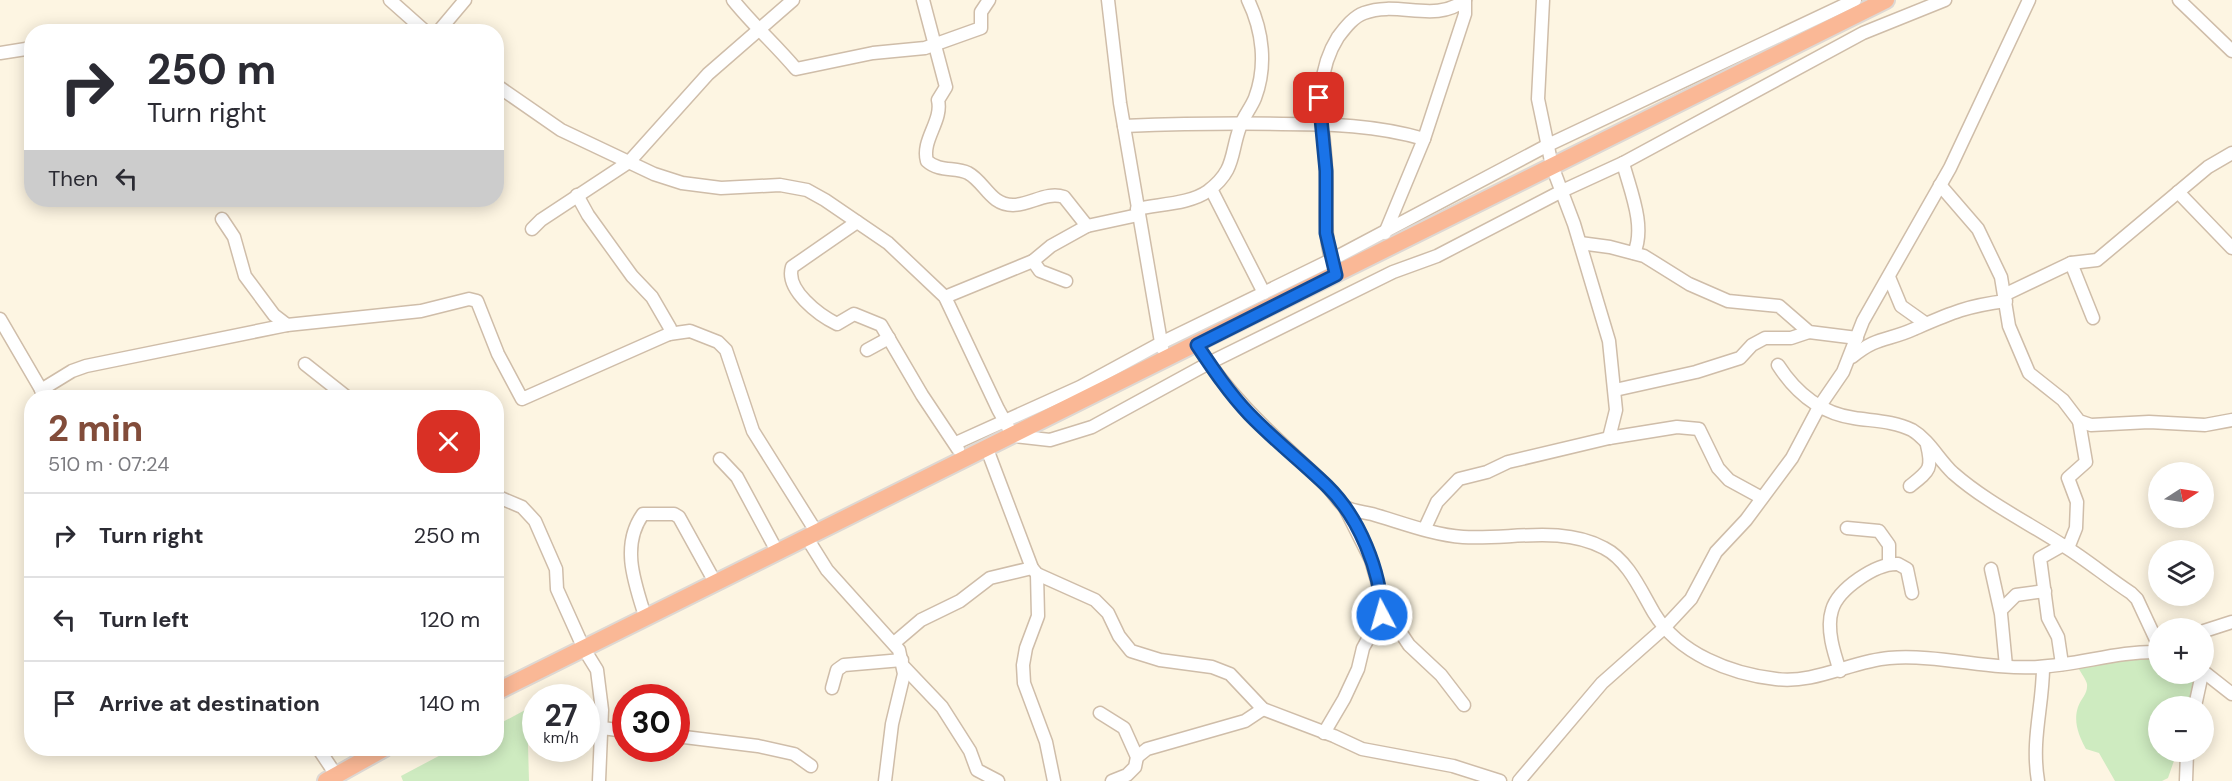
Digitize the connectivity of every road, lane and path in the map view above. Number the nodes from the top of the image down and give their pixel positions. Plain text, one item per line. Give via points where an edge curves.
1 (390, 0) edge
2 (465, 0) edge
3 (733, 0) edge
4 (793, 0) edge
5 (922, 0) edge
6 (989, 0) edge
7 (1108, 0) edge
8 (1248, 0) edge
9 (1407, 0) edge
10 (1543, 0) edge
11 (1855, 0) edge
12 (1886, 0) edge
13 (1946, 0) edge
14 (2029, 0) edge
15 (2179, 0) edge
16 (1421, 10) junction
17 (417, 24) edge
18 (445, 24) edge
19 (759, 32) junction
20 (935, 45) junction
21 (24, 49) edge
22 (2232, 51) edge
23 (0, 53) edge
24 (504, 91) edge
25 (1241, 123) junction
26 (1320, 124) junction
27 (1124, 126) junction
28 (1424, 139) junction
29 (1548, 146) junction
30 (2232, 153) edge
31 (629, 162) junction
32 (1623, 163) junction
33 (1552, 166) junction
34 (1940, 185) junction
35 (1210, 189) junction
36 (1562, 191) junction
37 (2178, 192) junction
38 (577, 195) junction
39 (1138, 212) junction
40 (222, 219) dead end
41 (857, 222) junction
42 (1087, 226) junction
43 (532, 229) dead end
44 (1385, 231) junction
45 (1580, 243) junction
46 (2232, 248) edge
47 (1379, 253) junction
48 (1634, 253) junction
49 (1033, 261) junction
50 (2072, 263) junction
51 (1334, 267) junction
52 (1889, 277) junction
53 (1066, 281) dead end
54 (1264, 293) junction
55 (945, 297) junction
56 (2006, 297) junction
57 (2093, 318) dead end
58 (0, 319) edge
59 (1925, 323) junction
60 (287, 325) junction
61 (1809, 332) junction
62 (669, 334) junction
63 (889, 338) junction
64 (1857, 338) junction
65 (1161, 343) junction
66 (1197, 345) junction
67 (867, 350) dead end
68 (1850, 359) junction
69 (1164, 361) junction
70 (1209, 363) junction
71 (305, 364) dead end
72 (1778, 365) dead end
73 (42, 390) edge
74 (49, 390) edge
75 (338, 390) edge
76 (1615, 390) junction
77 (1820, 407) junction
78 (2232, 420) edge
79 (1004, 421) junction
80 (2079, 421) junction
81 (1013, 436) junction
82 (1609, 438) junction
83 (956, 443) junction
84 (1927, 444) junction
85 (987, 449) junction
86 (720, 459) dead end
87 (962, 461) junction
88 (1910, 486) dead end
89 (1762, 498) junction
90 (504, 499) edge
91 (1344, 506) junction
92 (1425, 528) junction
93 (1847, 528) dead end
94 (812, 536) junction
95 (2065, 547) junction
96 (778, 553) junction
97 (1889, 563) junction
98 (1991, 570) dead end
99 (1035, 571) junction
100 (716, 584) junction
101 (2044, 591) junction
102 (1912, 593) dead end
103 (2001, 610) junction
104 (1382, 615) junction
105 (645, 619) junction
106 (2148, 622) edge
107 (2232, 622) edge
108 (1664, 628) junction
109 (2214, 628) edge
110 (894, 643) junction
111 (584, 649) junction
112 (2148, 653) edge
113 (903, 663) junction
114 (2062, 664) junction
115 (2006, 666) junction
116 (2043, 666) junction
117 (1840, 671) junction
118 (2214, 681) edge
119 (504, 688) edge
120 (832, 688) dead end
121 (2232, 694) edge
122 (1464, 705) dead end
123 (1263, 709) junction
124 (1100, 713) dead end
125 (602, 728) junction
126 (612, 729) edge
127 (1324, 733) junction
128 (690, 738) edge
129 (321, 756) edge
130 (371, 756) edge
131 (1137, 757) junction
132 (2187, 762) edge
133 (811, 766) dead end
134 (331, 778) edge
135 (599, 781) edge
136 (885, 781) edge
137 (998, 781) edge
138 (1054, 781) edge
139 (1112, 781) edge
140 (1500, 781) edge
141 (1519, 781) edge
142 (2038, 781) edge
143 (2186, 781) edge

1 - 17 street
2 - 18 street
3 - 19 street
4 - 19 street
5 - 20 street
6 - 20 street via 981,12 981,28
7 - 27 street
8 - 25 street via 1257,21 1263,62 1254,100
9 - 16 street
10 - 29 street via 1539,99
11 - 29 street
12 - 33 highway
13 - 32 street via 1863,33
14 - 34 street
15 - 22 street
16 - 26 street via 1363,13 1345,27 1325,65 1319,98
16 - 28 street via 1448,10 1465,0 1465,15
19 - 20 street via 770,38 796,69
19 - 31 street via 708,74
20 - 42 street via 946,87 938,100 940,108 927,161 969,173 993,199 1005,203 1014,205 1054,195 1064,197
21 - 23 street
24 - 31 street via 554,126
25 - 26 street
25 - 27 street
25 - 35 street via 1235,156
26 - 28 street via 1379,128
26 - 51 street via 1326,171 1326,233
27 - 39 street
28 - 44 street
29 - 33 street
29 - 44 street
30 - 37 street
31 - 38 street
31 - 41 street via 682,183 721,188 780,185 807,190
32 - 36 street
32 - 48 street via 1638,223
33 - 36 street
33 - 47 highway
34 - 52 street
34 - 56 street via 1978,229
35 - 39 street via 1200,196
35 - 54 street
36 - 45 street
36 - 70 street via 1437,256 1393,272
37 - 46 street
37 - 50 street via 2097,260
38 - 43 street
38 - 62 street via 632,276 652,297 670,328
39 - 42 street
39 - 65 street
40 - 60 street via 234,237 245,276 274,315
41 - 55 street via 888,243
41 - 63 street via 812,251 792,267 790,274 816,312 837,324 854,314 881,325
42 - 49 street
44 - 47 street
44 - 51 street
45 - 48 street
45 - 76 street via 1604,319
47 - 51 highway
48 - 61 street via 1728,301 1779,306
49 - 53 street via 1040,271
49 - 55 street
50 - 56 street
50 - 57 street
51 - 54 street
51 - 66 highway
52 - 59 street via 1901,306
52 - 64 street
54 - 65 street
55 - 79 street
56 - 59 street
56 - 80 street via 2009,326 2029,372 2063,400
58 - 73 street
59 - 68 street via 1873,342
60 - 62 street via 477,301 498,354 522,399
60 - 74 street via 86,366 72,371
61 - 64 street
61 - 76 street via 1791,338 1765,338 1740,358
62 - 94 street via 690,332 718,342 726,350 753,431
63 - 67 street
63 - 83 street via 922,396
64 - 68 street
65 - 69 street
65 - 79 street via 1080,387
66 - 69 highway
66 - 70 street
68 - 77 street
69 - 81 highway
70 - 81 street via 1092,427 1050,440
70 - 91 street via 1248,413 1328,486
71 - 75 street
72 - 77 street via 1803,396
76 - 82 street via 1615,422
77 - 84 street via 1911,430
77 - 89 street via 1806,436
78 - 80 street via 2205,425 2091,425
79 - 81 street
79 - 83 street
80 - 95 street via 2086,458 2084,465 2068,478 2077,502 2076,528
81 - 85 highway
82 - 89 street via 1677,427 1699,429 1718,468 1729,480
82 - 92 street via 1508,462 1459,479 1437,502
83 - 87 street
84 - 88 street via 1930,465
84 - 95 street via 1954,473 2008,513
85 - 87 highway
85 - 99 street
86 - 96 street via 737,477
87 - 94 highway
89 - 108 street via 1716,552 1691,599
90 - 111 street via 522,507 534,521 556,569 557,589
91 - 92 street
91 - 104 street via 1371,560
92 - 108 street via 1459,537 1543,536 1580,539 1601,546 1630,574
93 - 97 street via 1879,531 1889,545
94 - 96 highway
94 - 110 street via 827,570
95 - 101 street via 2040,558
95 - 106 street via 2138,599
96 - 100 highway
97 - 102 street via 1907,569
97 - 117 street via 1860,578 1833,606 1830,629
98 - 103 street
99 - 110 street via 990,578 960,600 921,620
99 - 123 street via 1095,600 1131,651 1230,674
99 - 138 street via 1038,616 1026,648 1024,683 1046,742
100 - 105 highway
100 - 105 street via 679,518 674,514 643,514 632,537 631,554 632,577
101 - 103 street via 2016,595
101 - 114 street
103 - 115 street
104 - 122 street via 1441,675
104 - 127 street
105 - 111 highway
107 - 109 street
108 - 117 street via 1702,656 1756,677 1781,680
108 - 141 street via 1602,683
110 - 113 street
111 - 119 highway
111 - 125 street via 600,679
112 - 114 street
113 - 120 street via 844,665 837,670
113 - 136 street
113 - 137 street via 950,719 977,770
114 - 116 street
115 - 116 street
115 - 117 street via 1892,658
116 - 142 street via 2036,724
118 - 121 street
123 - 127 street
123 - 131 street via 1245,721 1147,749
124 - 131 street via 1124,728
125 - 126 street
125 - 135 street
127 - 140 street via 1362,749 1453,766
128 - 133 street via 794,754
129 - 134 street
130 - 134 highway
131 - 139 street via 1135,767 1127,775
132 - 143 street

